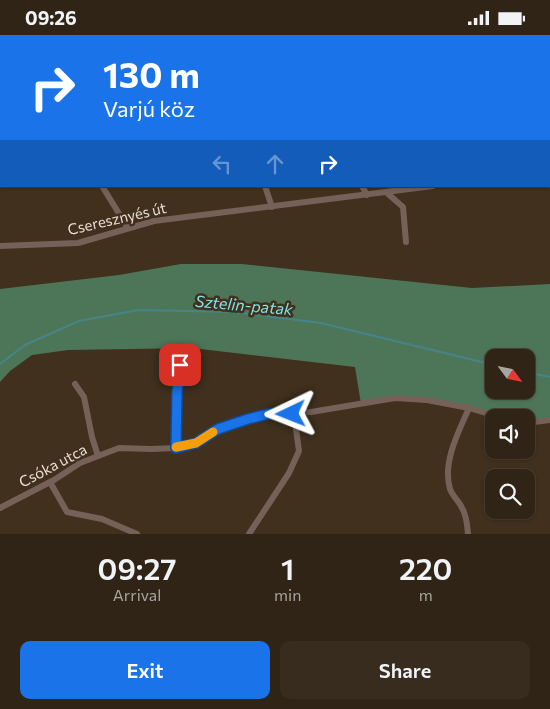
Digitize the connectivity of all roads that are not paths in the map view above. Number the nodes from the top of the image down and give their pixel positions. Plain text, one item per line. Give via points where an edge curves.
1 (103, 187) edge
2 (265, 187) edge
3 (363, 187) edge
4 (426, 187) edge
5 (387, 193) junction
6 (367, 195) junction
7 (272, 207) junction
8 (128, 228) junction
9 (406, 242) dead end
10 (0, 246) edge
11 (182, 352) dead end
12 (76, 384) dead end
13 (470, 408) junction
14 (485, 413) edge
15 (294, 414) junction
16 (550, 420) edge
17 (535, 422) edge
18 (176, 448) junction
19 (98, 456) junction
20 (50, 482) junction
21 (0, 508) edge
22 (137, 534) edge
23 (249, 534) edge
24 (468, 534) edge

1 - 8 street
2 - 7 street
3 - 6 street
4 - 5 street, Cseresznyés út
5 - 6 street, Cseresznyés út
5 - 9 street via 403,207
6 - 7 street, Cseresznyés út
7 - 8 street, Cseresznyés út via 154,221
8 - 10 street, Cseresznyés út via 78,243
11 - 18 street
12 - 19 street via 84,397
13 - 14 street, Csóka utca
13 - 15 street, Csóka utca via 396,398
13 - 24 street via 456,438 448,479 454,499 466,516
15 - 18 street, Csóka utca via 268,414 248,419 218,429 196,443
15 - 23 street via 299,451 289,473
16 - 17 street
18 - 19 street, Csóka utca via 118,448
19 - 20 street, Csóka utca
20 - 21 street, Csóka utca
20 - 22 street via 67,512 102,519

